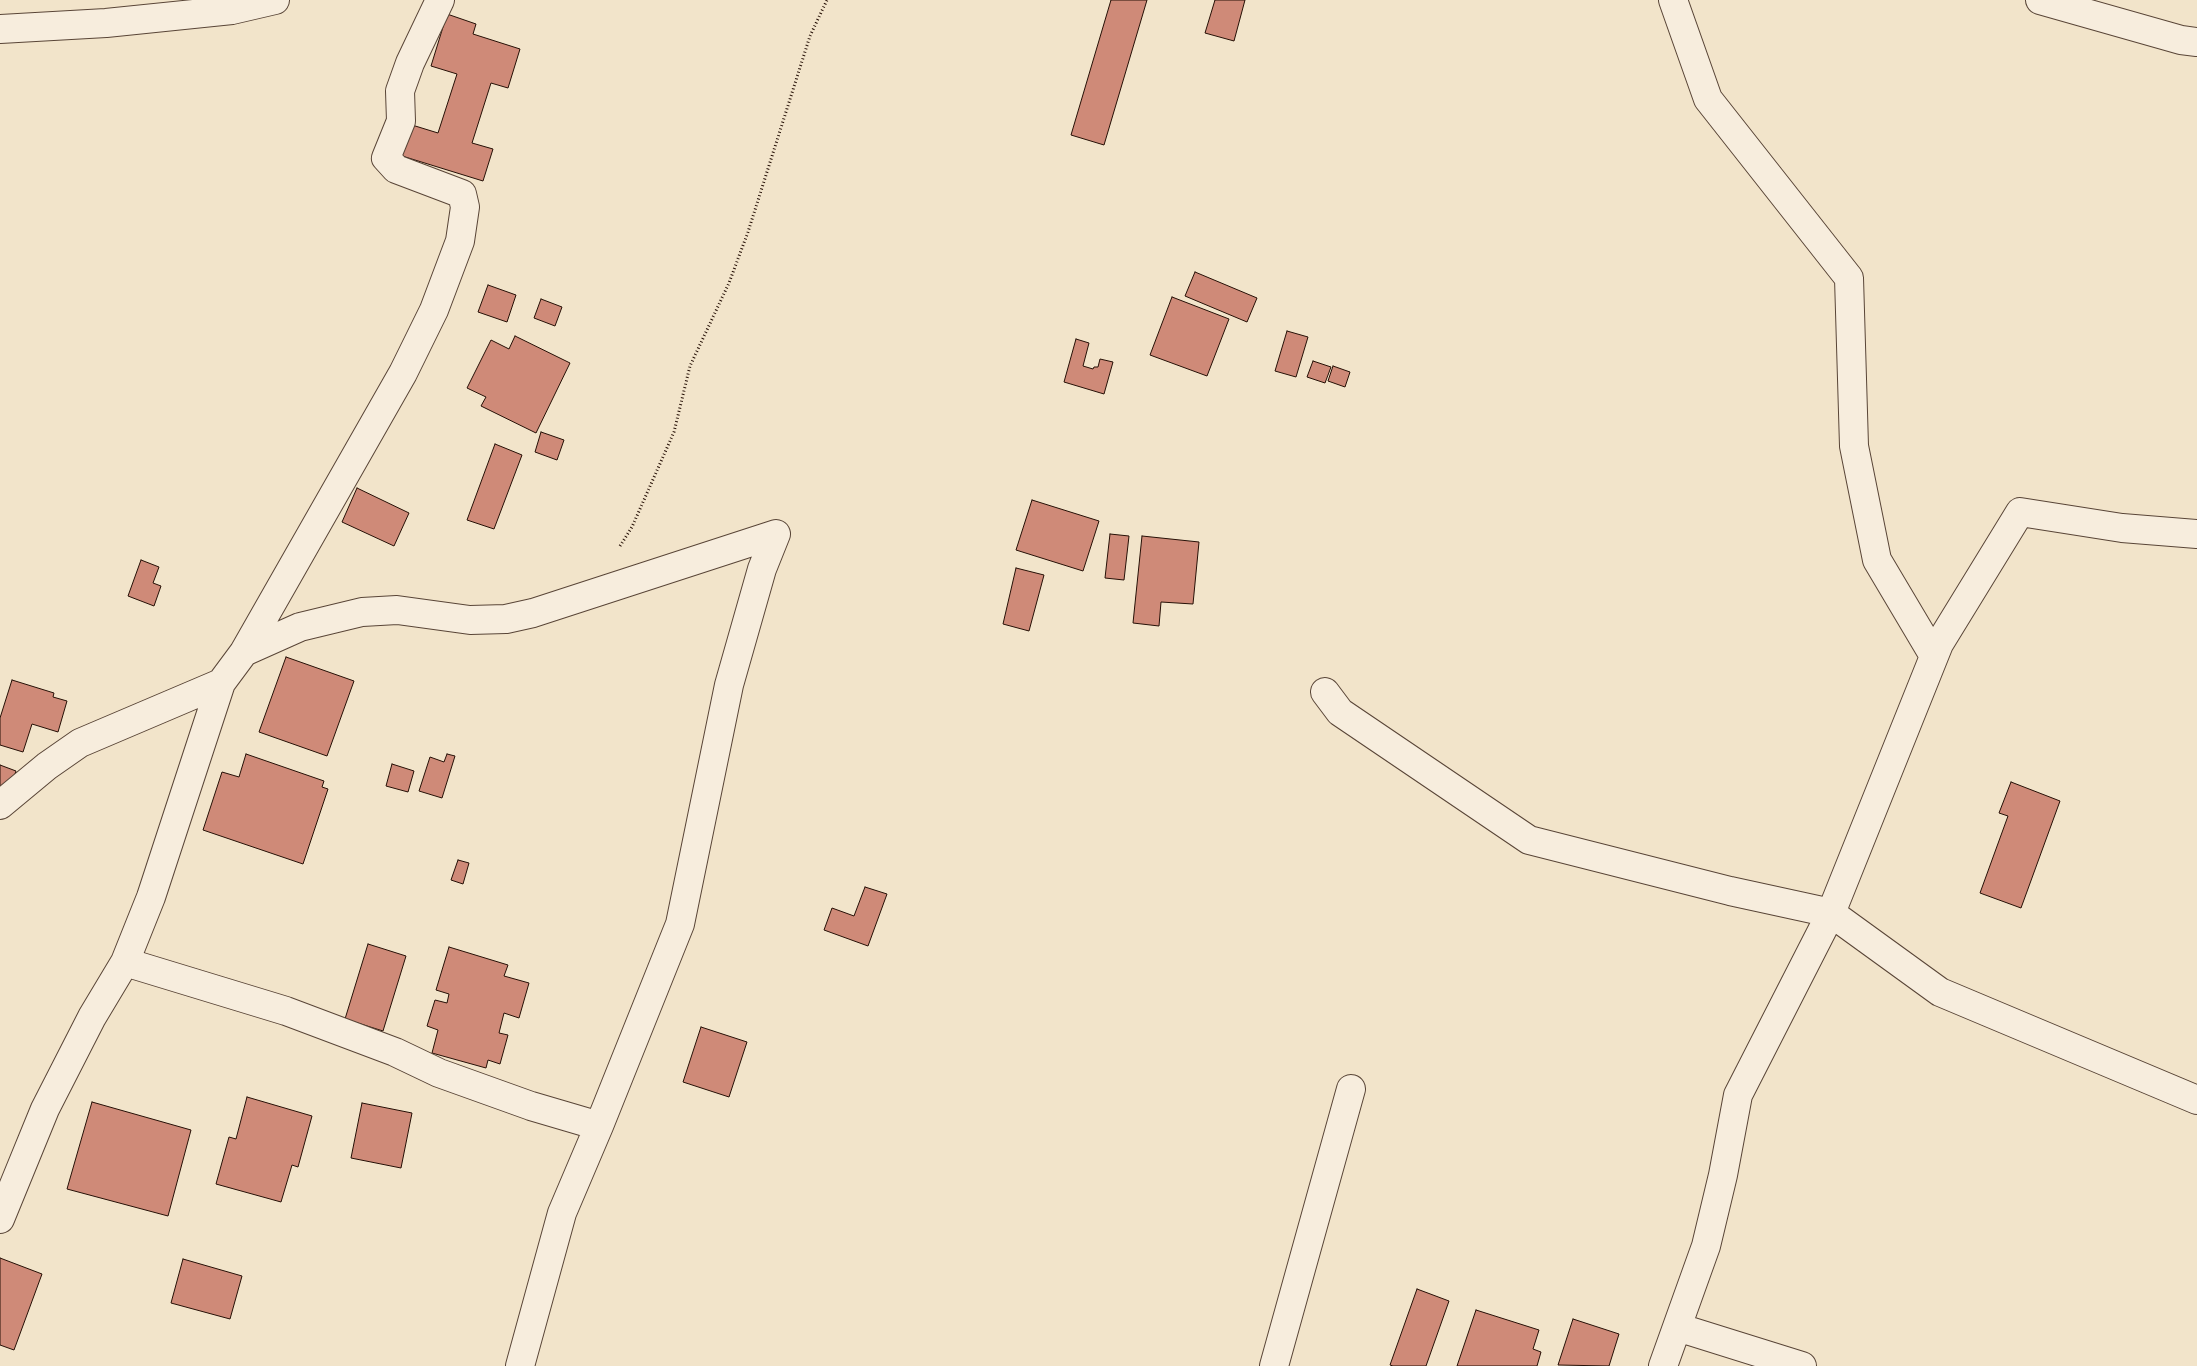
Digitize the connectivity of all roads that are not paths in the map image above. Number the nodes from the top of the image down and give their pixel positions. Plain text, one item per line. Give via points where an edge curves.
1 (275, 0) edge
2 (440, 0) edge
3 (1673, 0) edge
4 (2040, 0) edge
5 (0, 29) edge
6 (2197, 42) edge
7 (2197, 534) edge
8 (244, 652) junction
9 (1934, 656) junction
10 (221, 683) junction
11 (1325, 692) dead end
12 (0, 805) edge
13 (1831, 913) junction
14 (125, 962) junction
15 (1351, 1089) dead end
16 (2197, 1100) edge
17 (599, 1126) junction
18 (0, 1219) edge
19 (1677, 1327) junction
20 (520, 1366) edge
21 (1274, 1366) edge
22 (1663, 1366) edge
23 (1802, 1366) edge

1 - 5 street via 232,10
2 - 8 street via 400,91 401,121 386,158 396,169 462,194 465,207 460,241 434,310 403,373
3 - 9 street via 1708,99 1849,278 1854,446 1877,560
4 - 6 street
7 - 9 street via 2122,528 2020,512
8 - 10 street
8 - 17 street via 300,627 362,612 396,610 470,620 506,619 776,534 762,569 729,685 680,924
9 - 13 street
10 - 12 street via 80,743
10 - 14 street via 151,898
11 - 13 street via 1340,712 1529,840
13 - 16 street via 1940,992
13 - 19 street via 1738,1095 1706,1246
14 - 17 street via 286,1011 395,1052 439,1073
14 - 18 street via 53,1093
15 - 21 street
17 - 20 street via 562,1213
19 - 22 street
19 - 23 street

